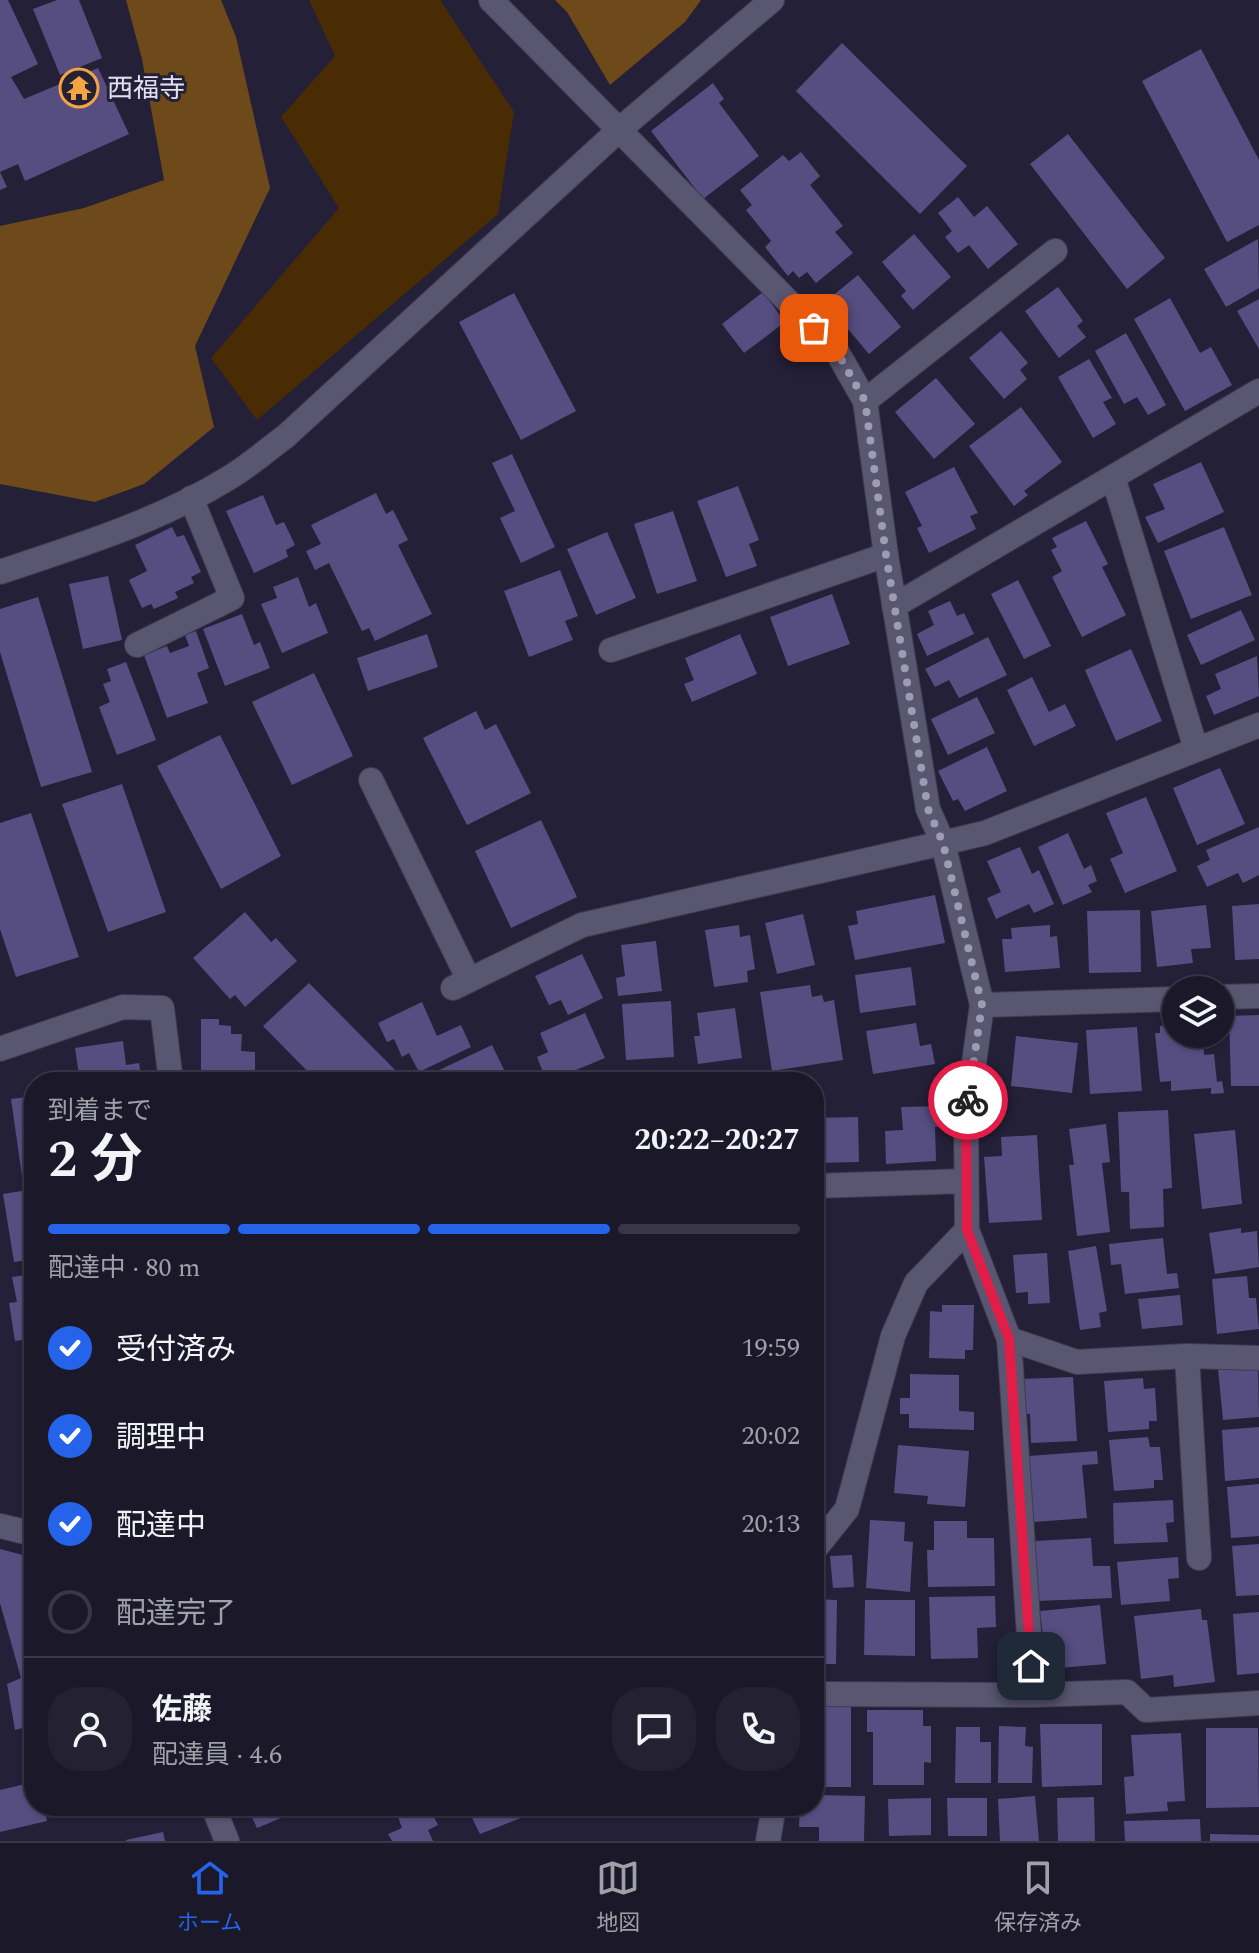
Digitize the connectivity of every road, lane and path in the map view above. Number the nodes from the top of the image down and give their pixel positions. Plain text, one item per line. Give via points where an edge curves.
1 (491, 0) edge
2 (772, 0) edge
3 (619, 130) junction
4 (1055, 251) dead end
5 (1259, 391) edge
6 (865, 401) junction
7 (1113, 477) junction
8 (191, 498) junction
9 (886, 555) junction
10 (0, 572) edge
11 (894, 606) junction
12 (137, 645) dead end
13 (611, 650) dead end
14 (1259, 725) edge
15 (1196, 749) junction
16 (371, 780) dead end
17 (943, 843) junction
18 (1259, 996) edge
19 (1234, 997) edge
20 (1162, 999) edge
21 (982, 1005) junction
22 (0, 1049) edge
23 (170, 1072) edge
24 (966, 1181) junction
25 (824, 1186) edge
26 (967, 1230) junction
27 (1009, 1339) junction
28 (1187, 1356) junction
29 (1259, 1358) edge
30 (0, 1526) edge
31 (24, 1532) edge
32 (824, 1538) edge
33 (1199, 1558) dead end
34 (824, 1694) edge
35 (1033, 1695) junction
36 (1259, 1703) edge
37 (217, 1816) edge
38 (772, 1816) edge
39 (227, 1841) edge
40 (768, 1841) edge

1 - 3 street
2 - 3 street
3 - 6 street via 836,350
3 - 8 street via 286,436 228,479
4 - 6 street
5 - 7 street
6 - 9 street
7 - 11 street
7 - 15 street
8 - 10 street via 95,540
8 - 12 street via 232,598
9 - 11 street
9 - 13 street
11 - 17 street via 928,809
14 - 15 street
15 - 17 street via 985,833
16 - 17 street via 461,984 582,925
17 - 21 street
18 - 19 street
20 - 21 street
21 - 24 street via 966,1121
22 - 23 street via 123,1007 162,1008
24 - 25 street
24 - 26 street
26 - 27 street
26 - 32 street via 916,1283 893,1336 847,1509
27 - 28 street via 1077,1362
27 - 35 street
28 - 29 street
28 - 33 street
30 - 31 street
34 - 35 street
35 - 36 street via 1127,1692 1146,1710
37 - 39 street
38 - 40 street

